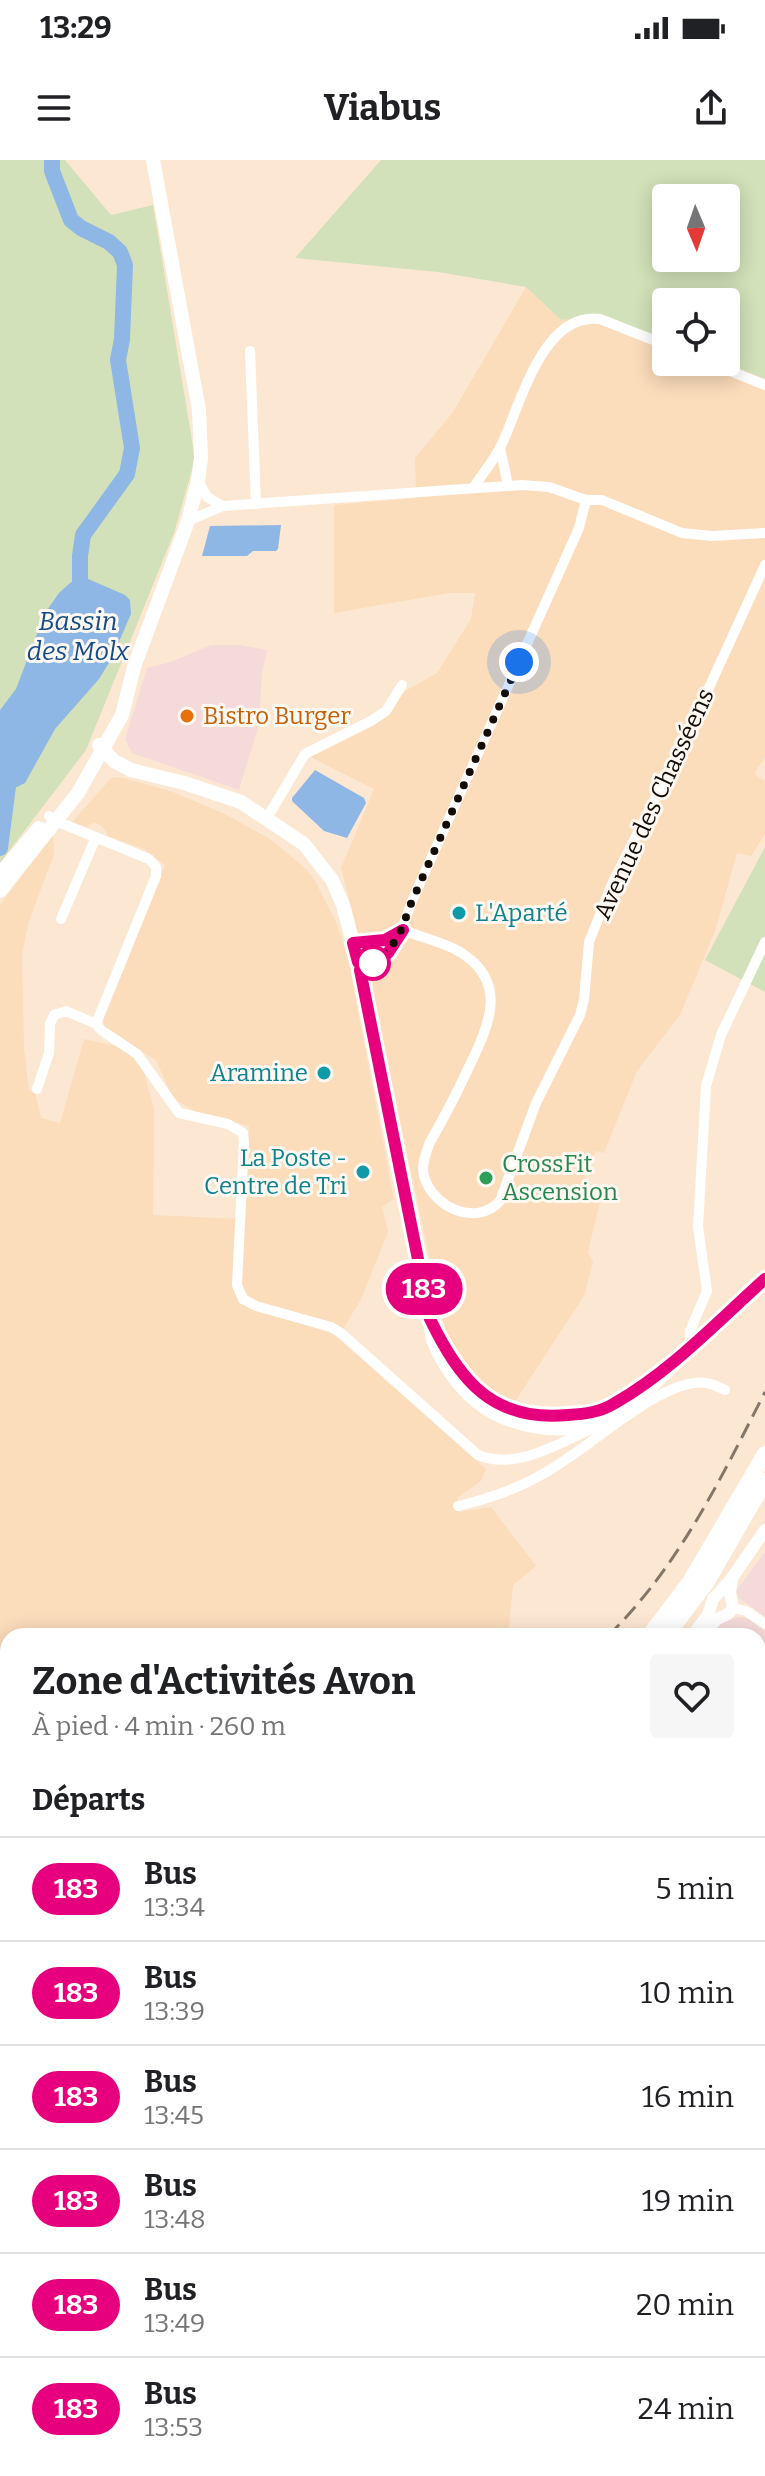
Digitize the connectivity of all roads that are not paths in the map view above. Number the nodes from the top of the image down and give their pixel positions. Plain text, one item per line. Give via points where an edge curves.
1 (153, 160) edge
2 (652, 339) edge
3 (250, 351) dead end
4 (740, 375) edge
5 (765, 385) edge
6 (500, 448) junction
7 (198, 481) junction
8 (508, 485) junction
9 (474, 487) junction
10 (586, 500) junction
11 (256, 504) junction
12 (223, 506) junction
13 (188, 521) junction
14 (765, 533) edge
15 (765, 565) edge
16 (402, 685) dead end
17 (102, 747) junction
18 (53, 818) junction
19 (267, 818) junction
20 (96, 837) junction
21 (3, 873) edge
22 (0, 891) edge
23 (61, 919) dead end
24 (403, 930) junction
25 (765, 942) edge
26 (353, 943) junction
27 (360, 970) junction
28 (96, 1024) junction
29 (37, 1089) dead end
30 (765, 1279) edge
31 (690, 1348) junction
32 (725, 1390) dead end
33 (595, 1425) junction
34 (765, 1454) edge
35 (765, 1481) edge
36 (458, 1506) dead end
37 (765, 1530) edge
38 (732, 1578) junction
39 (717, 1594) junction
40 (730, 1607) junction
41 (711, 1608) junction
42 (765, 1624) edge
43 (655, 1628) edge
44 (672, 1628) edge
45 (697, 1628) edge
46 (709, 1628) edge

1 - 7 main road via 199,410
2 - 6 street via 600,319 572,322 549,343
3 - 11 street
4 - 5 street
6 - 8 street
6 - 9 street
7 - 12 street via 207,497
7 - 13 main road
8 - 9 street
8 - 10 street via 549,487
9 - 11 street
10 - 14 street via 608,502 682,533
10 - 24 street via 579,528
11 - 12 street
12 - 13 street
13 - 17 main road via 134,667 122,715
15 - 24 street, Avenue des Chasséens via 612,884 589,942 580,1015 536,1103 500,1201 482,1214 470,1215 433,1195 423,1174 429,1144 489,1025 487,980 466,956
16 - 19 street via 386,711 305,754
17 - 18 main road via 78,793
17 - 19 main road via 131,770 241,802
18 - 20 street
18 - 21 main road
19 - 26 main road via 304,844 332,880
20 - 23 street
20 - 28 street via 137,853 156,867
21 - 22 main road
24 - 26 street via 385,940
24 - 27 street via 388,953
25 - 31 street via 721,1035 706,1086 698,1227 707,1291 690,1331
26 - 27 main road
27 - 33 main road via 433,1340 450,1374 496,1415 535,1427
28 - 29 street via 66,1011 54,1015
28 - 33 street via 137,1054 179,1113 228,1124 243,1133 237,1285 243,1299 331,1327 489,1460 520,1458
30 - 31 main road
31 - 33 main road via 641,1397
32 - 33 street via 708,1383 687,1384
33 - 36 street via 563,1463 525,1485
34 - 43 highway via 690,1582
35 - 44 highway via 706,1583
37 - 38 street
38 - 39 street
38 - 40 street
39 - 40 street via 725,1593
39 - 41 street
40 - 41 street via 715,1613
40 - 42 street
40 - 46 street
41 - 45 street

